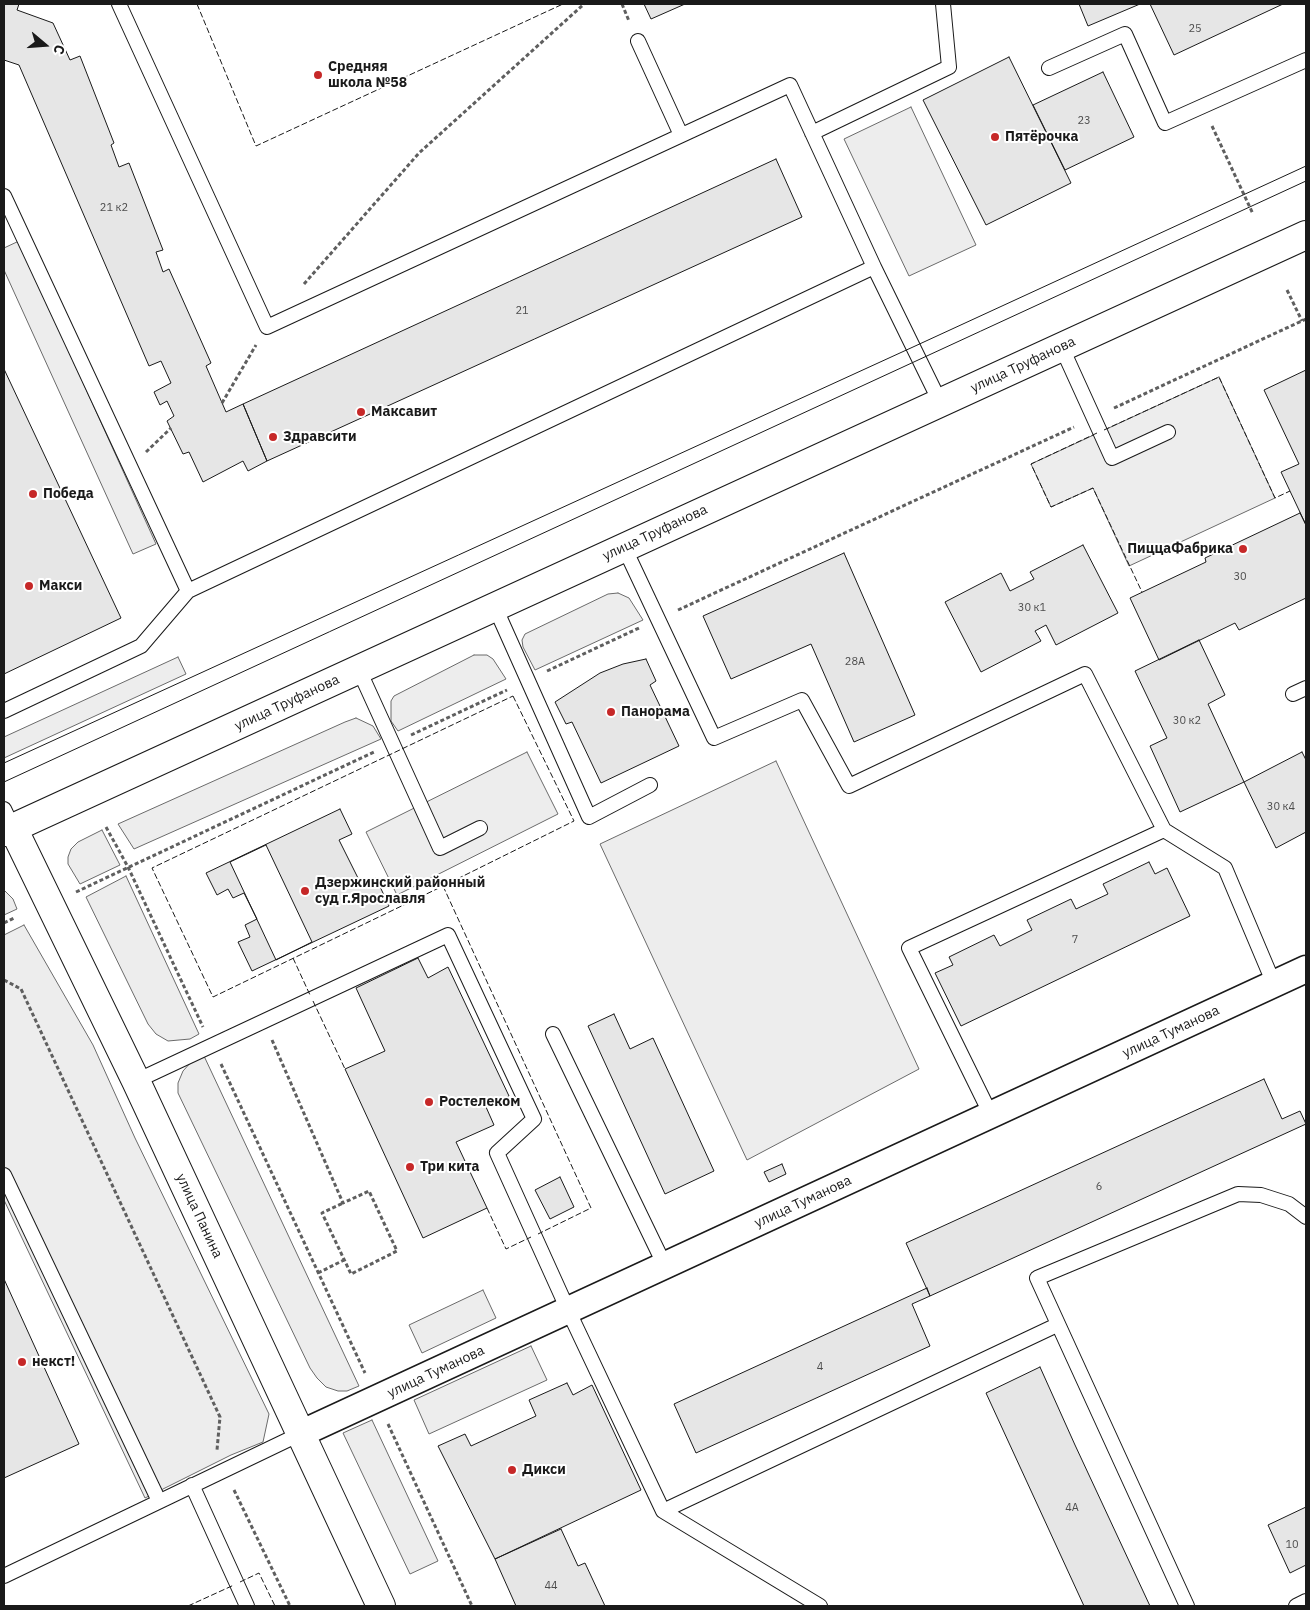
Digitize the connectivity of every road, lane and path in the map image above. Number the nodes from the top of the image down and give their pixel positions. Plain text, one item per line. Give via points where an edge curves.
1 (119, 4) edge
2 (584, 4) edge
3 (943, 4) edge
4 (638, 42) dead end
5 (1306, 60) edge
6 (1049, 68) dead end
7 (1203, 106) junction
8 (812, 133) junction
9 (681, 135) junction
10 (4, 196) edge
11 (1254, 214) dead end
12 (8, 218) edge
13 (1306, 235) edge
14 (874, 267) junction
15 (1287, 290) dead end
16 (298, 291) dead end
17 (1304, 320) edge
18 (267, 327) junction
19 (1062, 348) junction
20 (222, 403) dead end
21 (941, 404) junction
22 (1094, 418) junction
23 (171, 428) dead end
24 (1168, 432) dead end
25 (130, 467) junction
26 (624, 547) junction
27 (188, 591) junction
28 (495, 607) junction
29 (658, 619) junction
30 (359, 670) junction
31 (527, 681) junction
32 (1306, 688) edge
33 (1293, 694) dead end
34 (4, 711) edge
35 (392, 743) junction
36 (650, 784) dead end
37 (7, 823) edge
38 (106, 827) dead end
39 (480, 828) dead end
40 (1164, 830) junction
41 (128, 867) junction
42 (76, 893) dead end
43 (14, 918) dead end
44 (4, 923) edge
45 (1306, 970) edge
46 (4, 980) edge
47 (1274, 984) junction
48 (264, 1021) junction
49 (553, 1034) dead end
50 (212, 1045) junction
51 (136, 1081) junction
52 (991, 1115) junction
53 (4, 1176) edge
54 (343, 1204) junction
55 (1306, 1217) edge
56 (344, 1260) junction
57 (665, 1266) junction
58 (318, 1273) junction
59 (568, 1310) junction
60 (1057, 1324) junction
61 (377, 1399) junction
62 (300, 1434) junction
63 (224, 1470) junction
64 (192, 1485) junction
65 (159, 1501) junction
66 (663, 1511) junction
67 (4, 1576) edge
68 (1306, 1602) edge
69 (247, 1606) edge
70 (290, 1606) edge
71 (381, 1606) edge
72 (472, 1606) edge
73 (820, 1606) edge
74 (1187, 1606) edge
75 (1296, 1606) edge

1 - 18 lane
2 - 16 path via 419,152
3 - 8 lane via 949,67
4 - 9 lane
5 - 7 lane
6 - 7 lane via 1125,34 1165,124
7 - 11 path
8 - 9 lane via 790,85
8 - 14 lane
9 - 18 lane
10 - 12 lane
12 - 25 lane
13 - 19 street, улица Труфанова
14 - 21 lane
14 - 27 lane
15 - 17 path
17 - 22 path
18 - 20 path
19 - 21 street, улица Труфанова
19 - 22 lane
21 - 26 street, улица Труфанова
22 - 24 lane via 1112,458
22 - 29 path
23 - 25 path
25 - 27 lane
26 - 28 street, улица Труфанова
26 - 29 lane
27 - 34 lane via 141,646
28 - 30 street, улица Труфанова
28 - 31 lane
29 - 31 path
29 - 40 lane via 714,738 802,700 849,786 1086,674
30 - 35 lane
30 - 37 street, улица Труфанова
31 - 35 path
31 - 36 lane via 589,816
32 - 33 lane
35 - 39 lane via 440,848
35 - 41 path
37 - 51 street, улица Панина
38 - 41 path
40 - 47 lane via 1225,868
40 - 52 lane via 909,948
41 - 42 path
41 - 50 path
43 - 44 path
45 - 47 street, улица Туманова
46 - 63 path via 21,989 220,1417 217,1454
47 - 52 street, улица Туманова
48 - 50 lane
48 - 54 path
48 - 59 lane via 448,934 534,1119 497,1154
49 - 57 lane
50 - 51 lane
50 - 58 path
51 - 62 street, улица Панина
52 - 57 street, улица Туманова
53 - 65 lane
54 - 56 path via 322,1213
54 - 56 path via 369,1191 398,1251 350,1274
55 - 60 lane via 1289,1204 1261,1195 1238,1194 1036,1278
56 - 58 path
57 - 59 street, улица Туманова
58 - 61 path
59 - 61 street, улица Туманова
59 - 66 lane
60 - 66 lane
60 - 74 lane
61 - 62 street, улица Туманова
61 - 72 path
62 - 63 lane
62 - 71 street, улица Панина
63 - 64 lane
63 - 70 path
64 - 65 lane
64 - 69 lane
65 - 67 lane
66 - 73 lane
68 - 75 lane

